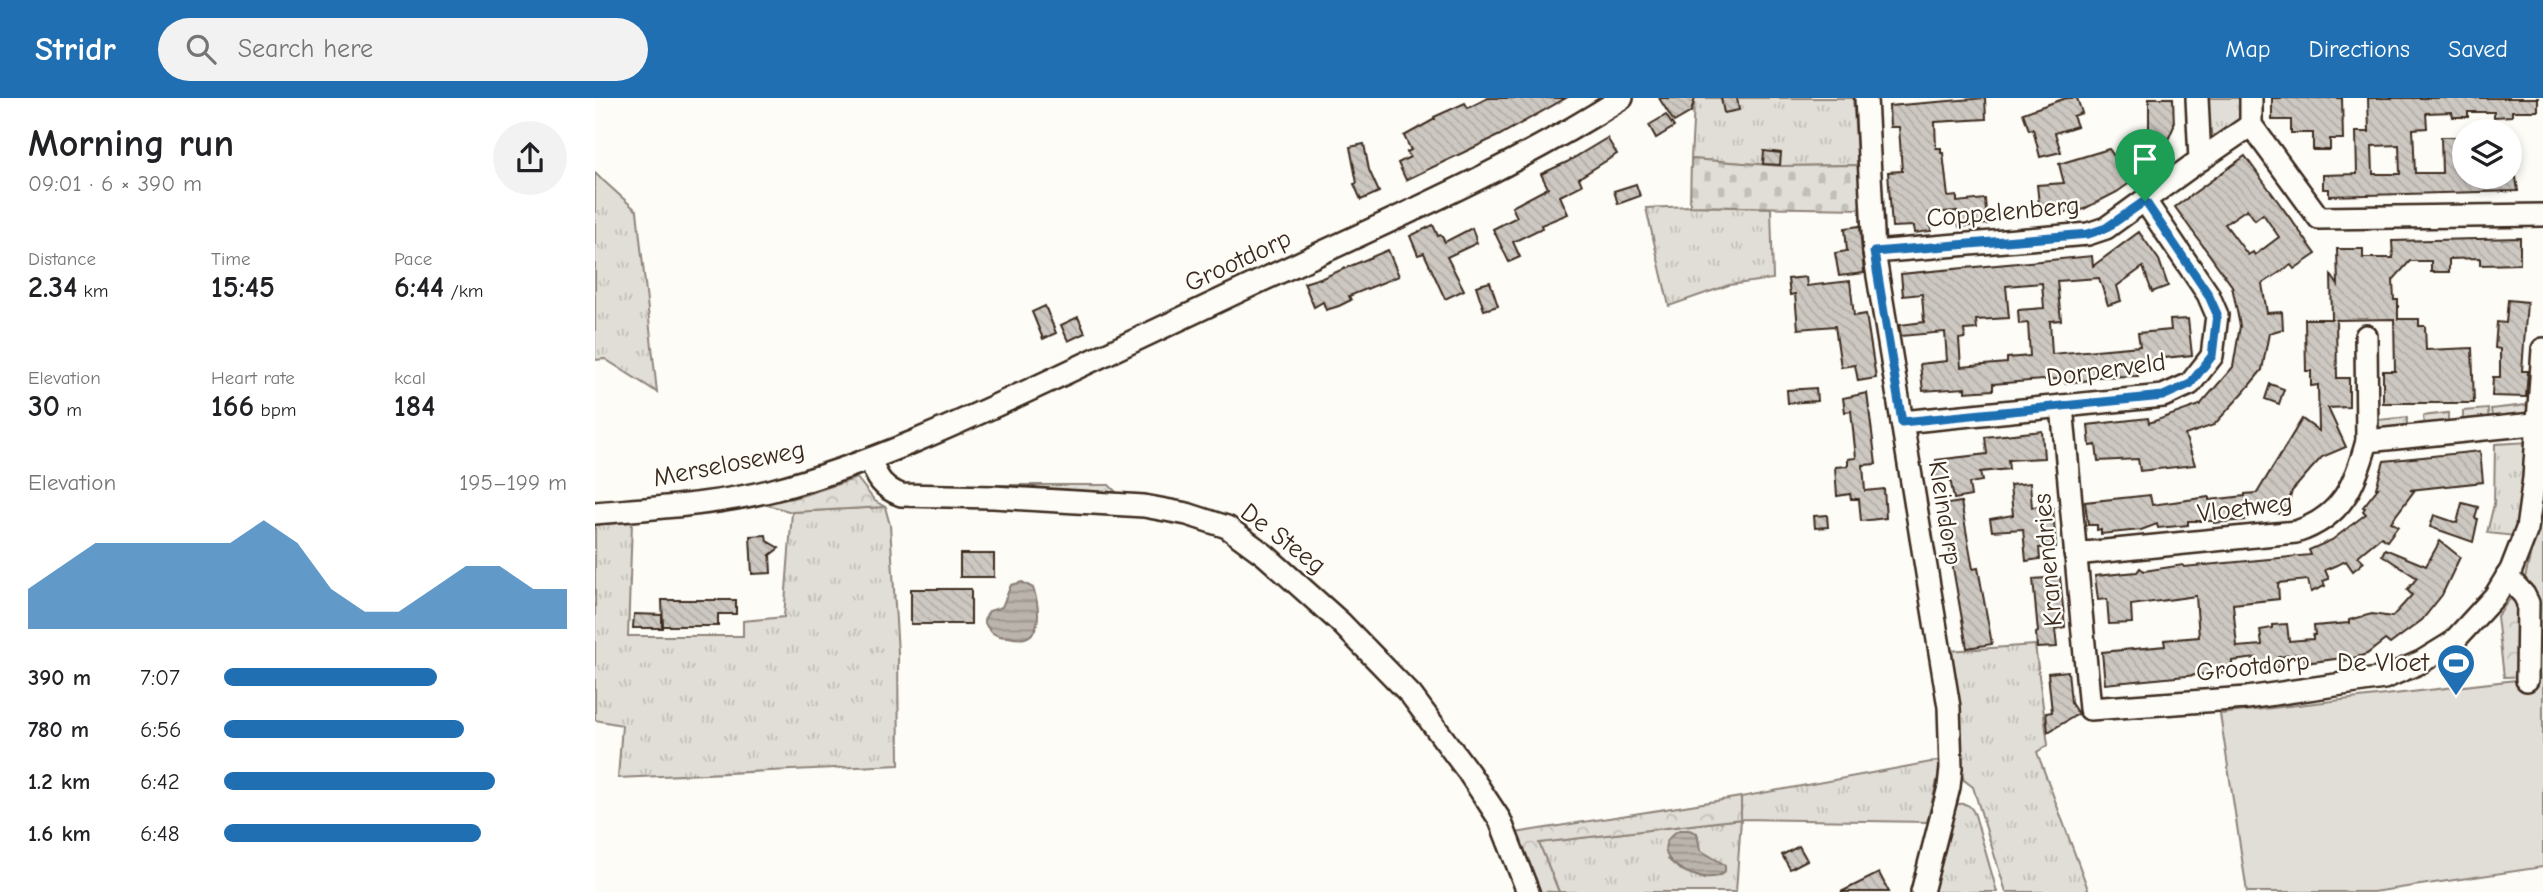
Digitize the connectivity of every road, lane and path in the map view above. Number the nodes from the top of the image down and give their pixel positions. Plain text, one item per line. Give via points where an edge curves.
1 (1622, 98) edge
2 (1866, 98) edge
3 (2197, 98) edge
4 (2251, 98) edge
5 (2252, 125) junction
6 (2200, 160) junction
7 (2145, 201) junction
8 (2543, 215) edge
9 (1874, 252) junction
10 (2366, 336) dead end
11 (2543, 349) edge
12 (2061, 406) junction
13 (1902, 422) junction
14 (2540, 424) edge
15 (2367, 441) junction
16 (871, 460) junction
17 (595, 513) edge
18 (2075, 554) junction
19 (2507, 576) junction
20 (2527, 680) dead end
21 (2089, 709) joint
22 (1528, 892) edge
23 (1922, 892) edge

1 - 16 street, Grootdorp via 1550,142 1409,213
2 - 9 street, Kleindorp
3 - 6 street
4 - 5 street
5 - 6 street, Coppelenberg
5 - 8 street via 2319,218
6 - 7 street, Coppelenberg
7 - 9 street, Coppelenberg via 2106,228 2088,234
7 - 12 street, Dorperveld via 2213,304 2217,314 2212,356 2190,384 2163,396
9 - 13 street, Kleindorp
10 - 15 street, Vloetweg
11 - 14 street, Grootdorp
12 - 13 street, Dorperveld
12 - 18 street, Kranendries
13 - 23 street, Kleindorp via 1949,707 1949,787
14 - 15 street
14 - 19 street, Grootdorp via 2527,529
15 - 18 street, Vloetweg via 2346,498 2307,529
16 - 17 street, Merseloseweg via 771,490 692,504
16 - 22 street, De Steeg via 887,489 901,495 1144,506 1227,527 1341,622 1411,695 1500,820
18 - 21 street, Kranendries
19 - 20 street via 2528,603
19 - 21 street, Grootdorp via 2452,643 2384,678 2247,698

